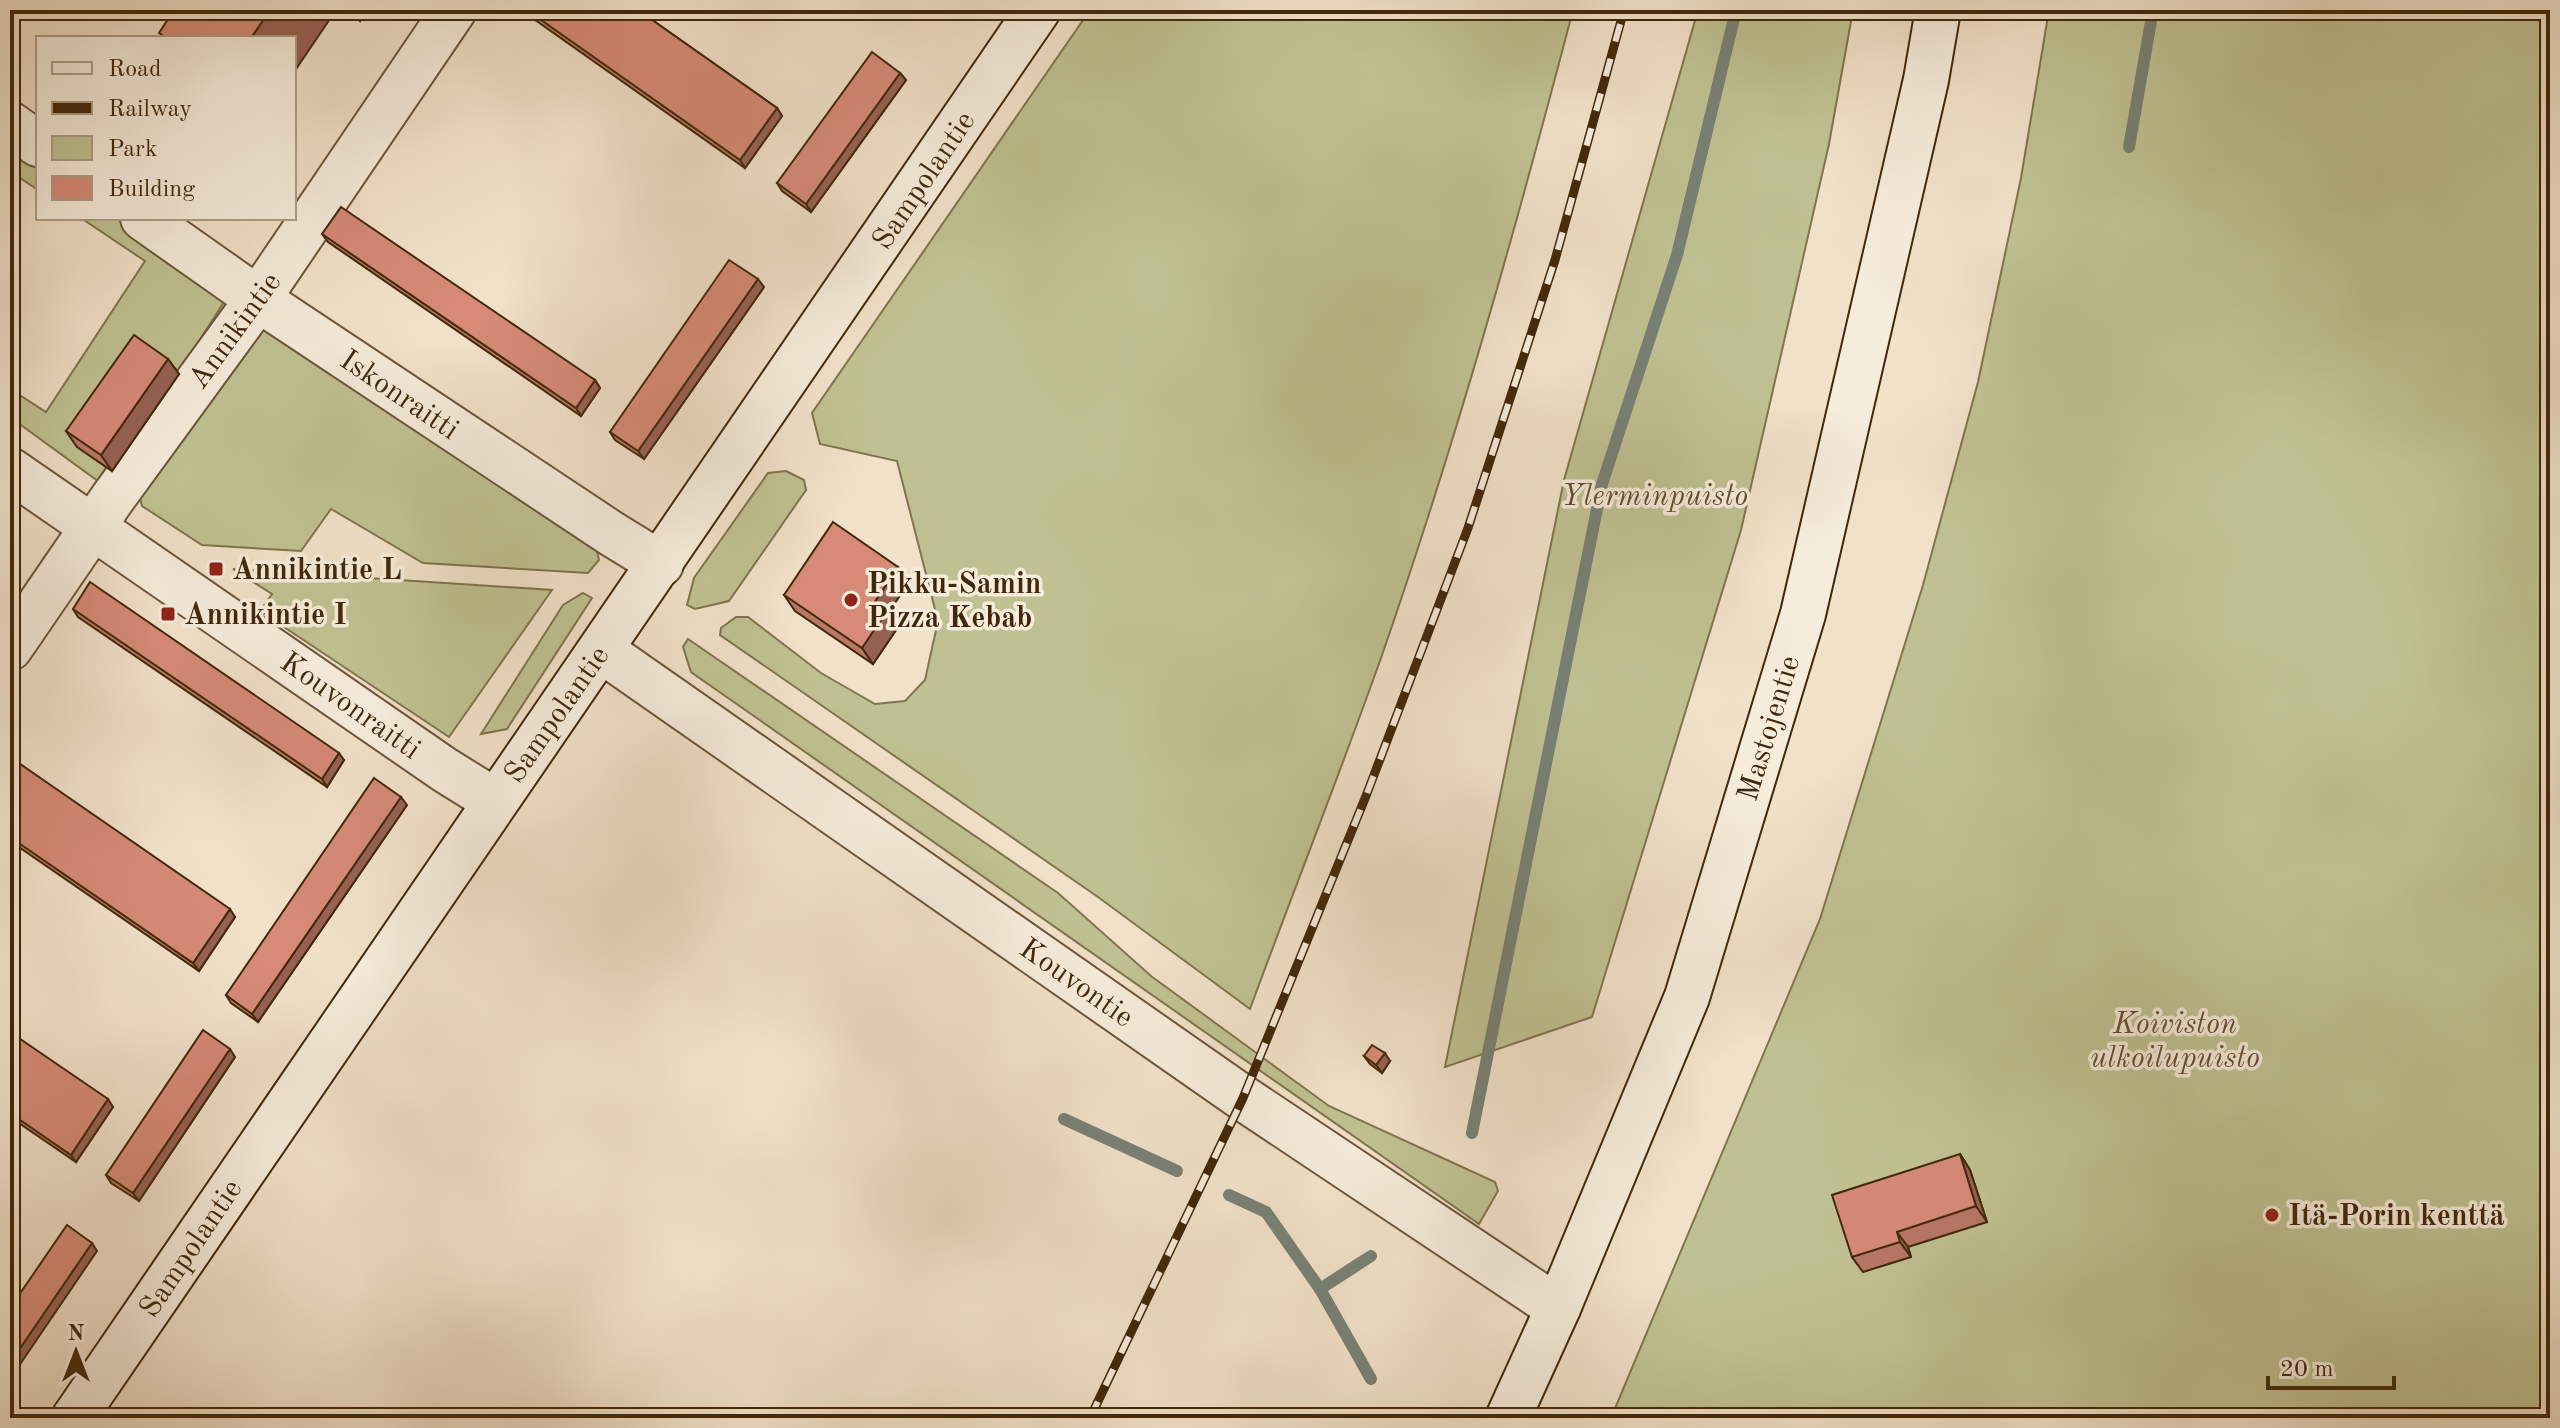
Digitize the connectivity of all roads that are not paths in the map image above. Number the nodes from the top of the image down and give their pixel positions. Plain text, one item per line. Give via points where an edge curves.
1 (454, 10) edge
2 (1038, 10) edge
3 (1938, 10) edge
4 (10, 124) edge
5 (36, 143) edge
6 (146, 220) edge
7 (258, 299) junction
8 (10, 470) edge
9 (92, 527) junction
10 (661, 564) junction
11 (10, 648) edge
12 (601, 650) junction
13 (495, 801) junction
14 (1558, 1308) junction
15 (74, 1418) edge
16 (1508, 1418) edge

1 - 7 street, Annikintie
2 - 10 street, Sampolantie
3 - 14 street, Mastojentie via 1803,614 1687,997
4 - 5 street
6 - 7 street, Iskonraitti
7 - 9 street, Annikintie
7 - 10 street, Iskonraitti
8 - 9 street, Kouvonraitti
9 - 11 street, Annikintie
9 - 13 street, Kouvonraitti
10 - 12 street, Sampolantie
12 - 13 street, Sampolantie
12 - 14 street, Kouvontie via 1243,1098
13 - 15 street, Sampolantie
14 - 16 street, Mastojentie

